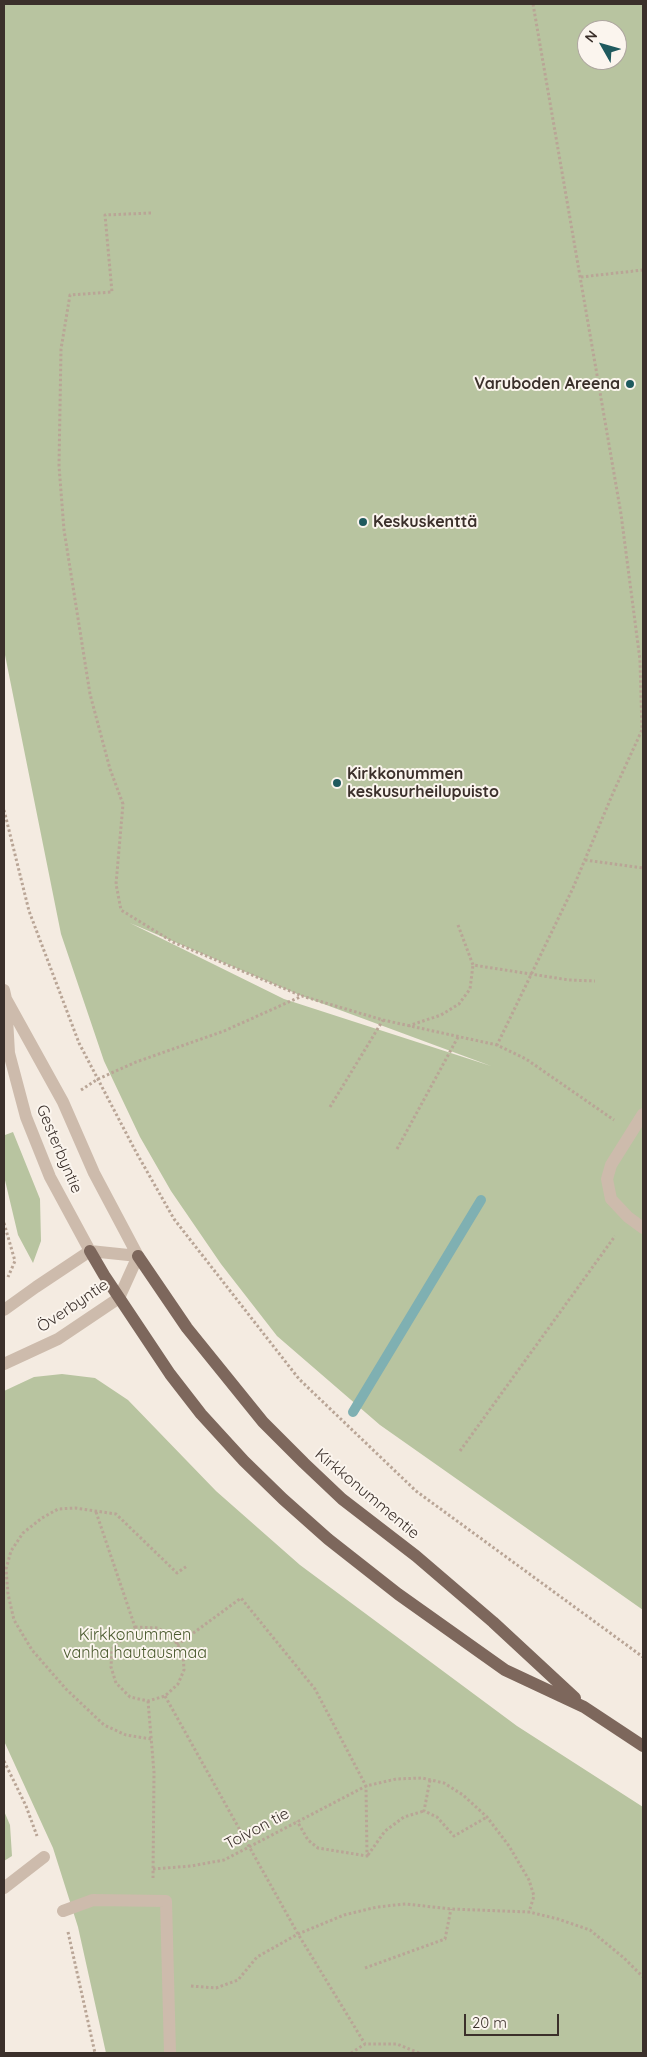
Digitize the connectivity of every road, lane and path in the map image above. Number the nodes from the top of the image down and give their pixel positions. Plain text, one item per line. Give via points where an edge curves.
1 (533, 4) edge
2 (151, 213) dead end
3 (643, 270) edge
4 (581, 277) junction
5 (642, 702) edge
6 (4, 810) edge
7 (585, 860) junction
8 (643, 868) edge
9 (458, 924) dead end
10 (473, 964) junction
11 (532, 974) junction
12 (595, 981) dead end
13 (5, 994) edge
14 (302, 996) junction
15 (383, 1020) junction
16 (408, 1026) junction
17 (458, 1037) junction
18 (497, 1046) junction
19 (98, 1079) junction
20 (330, 1107) dead end
21 (643, 1114) edge
22 (630, 1132) junction
23 (398, 1149) dead end
24 (628, 1217) junction
25 (4, 1223) edge
26 (643, 1228) edge
27 (90, 1251) junction
28 (138, 1256) junction
29 (4, 1283) edge
30 (119, 1298) junction
31 (4, 1310) edge
32 (4, 1364) edge
33 (460, 1451) dead end
34 (96, 1512) junction
35 (187, 1566) dead end
36 (135, 1627) junction
37 (178, 1644) junction
38 (643, 1657) edge
39 (165, 1696) junction
40 (148, 1700) junction
41 (584, 1707) junction
42 (151, 1739) junction
43 (643, 1746) edge
44 (430, 1780) junction
45 (366, 1786) junction
46 (424, 1811) junction
47 (487, 1817) junction
48 (298, 1821) junction
49 (248, 1846) junction
50 (367, 1856) junction
51 (44, 1857) dead end
52 (4, 1888) edge
53 (451, 1909) junction
54 (64, 1911) dead end
55 (528, 1912) junction
56 (298, 1934) junction
57 (365, 1968) dead end
58 (643, 1977) edge
59 (216, 1988) dead end
60 (365, 2044) junction
61 (170, 2053) edge
62 (351, 2053) edge
63 (420, 2053) edge

1 - 4 path
2 - 14 path via 105,215 112,292 70,295 61,349 59,466 64,530 90,694 123,804 116,884 121,910 174,942
3 - 4 path
4 - 5 path via 621,514 640,660
5 - 7 path via 642,730
6 - 19 path via 29,911 79,1043
7 - 8 path
7 - 11 path
9 - 10 path
10 - 11 path
10 - 16 path via 470,989 459,1004 441,1015
11 - 12 path
11 - 18 path
13 - 27 street, Gesterbyntie via 9,1053 26,1117 50,1177
13 - 28 street, Gesterbyntie via 63,1102 94,1173
14 - 15 path
14 - 19 path via 224,1031
15 - 16 path
15 - 20 path
16 - 17 path
17 - 18 path
17 - 23 path
18 - 22 path via 526,1059
19 - 38 path via 174,1219 299,1379 416,1491
21 - 22 street
22 - 24 street via 611,1165 607,1179 611,1199
24 - 26 street
24 - 33 path
25 - 29 path via 14,1261
27 - 28 street, Överbyntie
27 - 30 main road, Gesterbyntie
27 - 31 street
28 - 30 street, Överbyntie
28 - 41 main road, Kirkkonummentie via 187,1328 263,1422 342,1498 493,1622
30 - 32 street, Överbyntie via 58,1339
30 - 41 main road, Kirkkonummentie via 201,1414 244,1461 328,1539 398,1594 505,1670
34 - 35 path via 116,1514 177,1573
34 - 36 path
34 - 42 path via 58,1509 23,1533 11,1551 6,1569 14,1620 32,1650 104,1725 126,1735
36 - 37 path via 158,1628
36 - 40 path via 112,1649 111,1667 116,1683 130,1697
37 - 39 path via 183,1653 184,1670 178,1684
37 - 45 path via 241,1598 315,1689
39 - 40 path
39 - 49 path
40 - 42 path
41 - 43 main road, Kirkkonummentie
42 - 49 path, Toivon tie via 153,1869 224,1860
44 - 45 path, Toivon tie via 396,1779
44 - 46 path
44 - 47 path, Toivon tie via 444,1783 463,1795
45 - 48 path, Toivon tie
45 - 50 path
46 - 47 path via 437,1817 454,1836
46 - 50 path via 404,1818 385,1831
47 - 55 path, Toivon tie via 529,1880 534,1896
48 - 49 path, Toivon tie
48 - 50 path via 308,1840 318,1848
49 - 56 path
51 - 52 street
53 - 55 path
53 - 56 path via 406,1904 378,1906 344,1915
53 - 57 path via 445,1939
54 - 61 street via 93,1900 166,1901
55 - 58 path via 590,1930
56 - 59 path via 257,1957 238,1980
56 - 60 path
60 - 62 path
60 - 63 path via 397,2044

